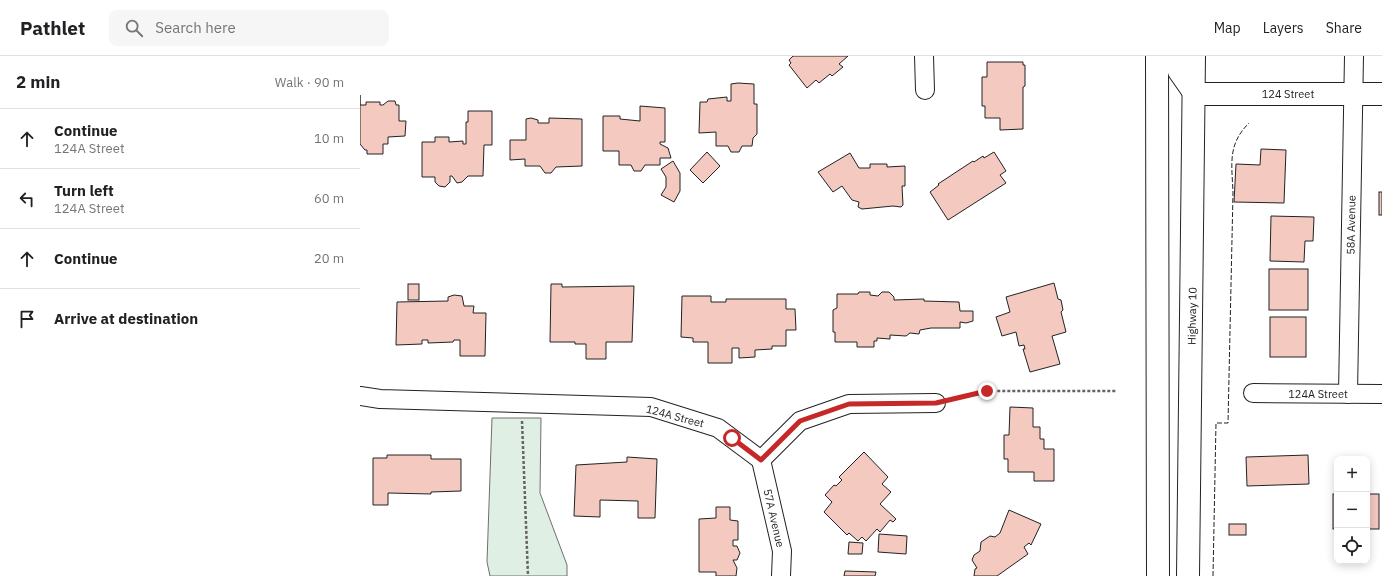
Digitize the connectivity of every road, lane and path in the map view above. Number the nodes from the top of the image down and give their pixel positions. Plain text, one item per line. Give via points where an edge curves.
1 (924, 56) edge
2 (1158, 56) edge
3 (1174, 56) edge
4 (1194, 56) edge
5 (1354, 56) edge
6 (925, 90) dead end
7 (1195, 94) junction
8 (1354, 94) junction
9 (1382, 94) edge
10 (1116, 391) dead end
11 (1253, 393) dead end
12 (1348, 394) junction
13 (1382, 394) edge
14 (360, 396) edge
15 (522, 403) junction
16 (936, 403) joint
17 (761, 460) junction
18 (528, 576) edge
19 (781, 576) edge
20 (1158, 576) edge
21 (1188, 576) edge

1 - 6 street
2 - 20 main road
3 - 7 main road via 1179,71
4 - 7 main road, Highway 10
5 - 8 street, 58A Avenue
7 - 8 main road, 124 Street
7 - 21 main road, Highway 10
8 - 9 main road, 124 Street
8 - 12 street, 58A Avenue
10 - 16 path via 987,391
11 - 12 street, 124A Street
12 - 13 street, 124A Street
14 - 15 street, 124A Street via 380,399
15 - 17 street, 124A Street via 650,407 718,428
15 - 18 path
16 - 17 street via 849,404 800,421
17 - 19 street, 57A Avenue via 782,551

